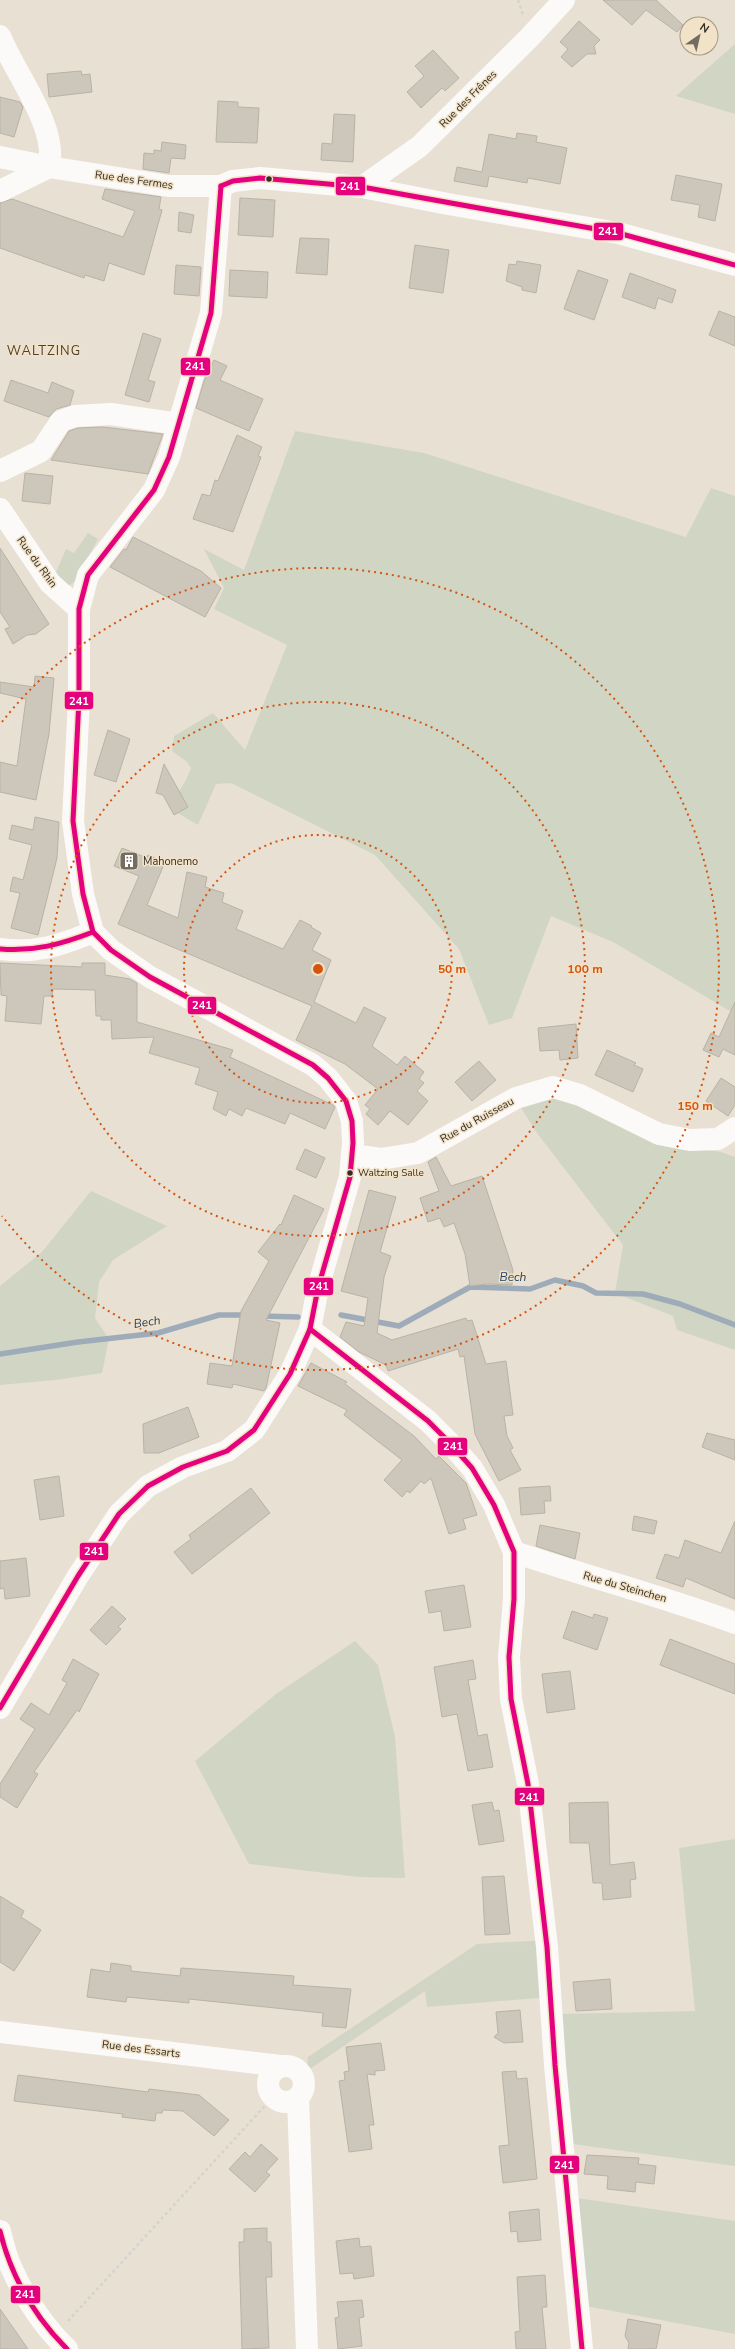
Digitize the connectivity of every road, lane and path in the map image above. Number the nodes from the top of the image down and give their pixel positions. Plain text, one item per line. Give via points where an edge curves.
1 (564, 0) edge
2 (0, 36) edge
3 (0, 157) edge
4 (48, 167) junction
5 (221, 186) junction
6 (362, 187) junction
7 (0, 191) edge
8 (735, 265) edge
9 (179, 424) junction
10 (0, 470) edge
11 (0, 509) edge
12 (79, 609) junction
13 (93, 932) junction
14 (0, 949) edge
15 (735, 1128) edge
16 (352, 1155) junction
17 (310, 1329) junction
18 (514, 1552) junction
19 (735, 1623) edge
20 (0, 1708) edge
21 (547, 1947) junction
22 (0, 2032) edge
23 (0, 2047) edge
24 (280, 2078) junction
25 (0, 2231) edge
26 (60, 2343) edge
27 (307, 2349) edge
28 (582, 2349) edge

1 - 6 street, Rue des Frênes via 420,146
2 - 4 street via 49,140 52,154
3 - 4 street, Rue des Fermes
4 - 5 street, Rue des Fermes via 169,186
4 - 7 street
5 - 6 street, Rue des Fermes via 233,181 260,178
5 - 9 street via 211,313
6 - 8 street, Rue des Fermes via 618,233
9 - 10 street via 111,414 75,416 61,421 41,452
9 - 12 street via 169,457 154,490 88,575
11 - 12 street, Rue du Rhin via 50,583
12 - 13 street via 79,699 73,821 83,894
13 - 14 street via 49,949
13 - 16 street via 111,950 150,977 313,1065 328,1078 346,1101 350,1114
15 - 16 street, Rue du Ruisseau via 718,1139 690,1140 659,1134 580,1095 553,1087 516,1098 418,1153 381,1160
16 - 17 street via 350,1177 318,1288
17 - 18 street via 422,1417 448,1441 472,1468 494,1505
17 - 20 street via 290,1374 254,1430 227,1451 183,1467 148,1486 119,1514 78,1576
18 - 19 street, Rue du Steinchen via 589,1578 678,1602
18 - 21 street via 514,1599 509,1657 512,1699 528,1784
21 - 24 path via 477,1950
21 - 28 street via 555,2065
22 - 24 street, Rue des Essarts
23 - 24 street, Rue des Essarts
24 - 26 path
24 - 27 street, Rue des Essarts via 277,2100 288,2102 298,2098
25 - 26 street via 10,2266 28,2299

